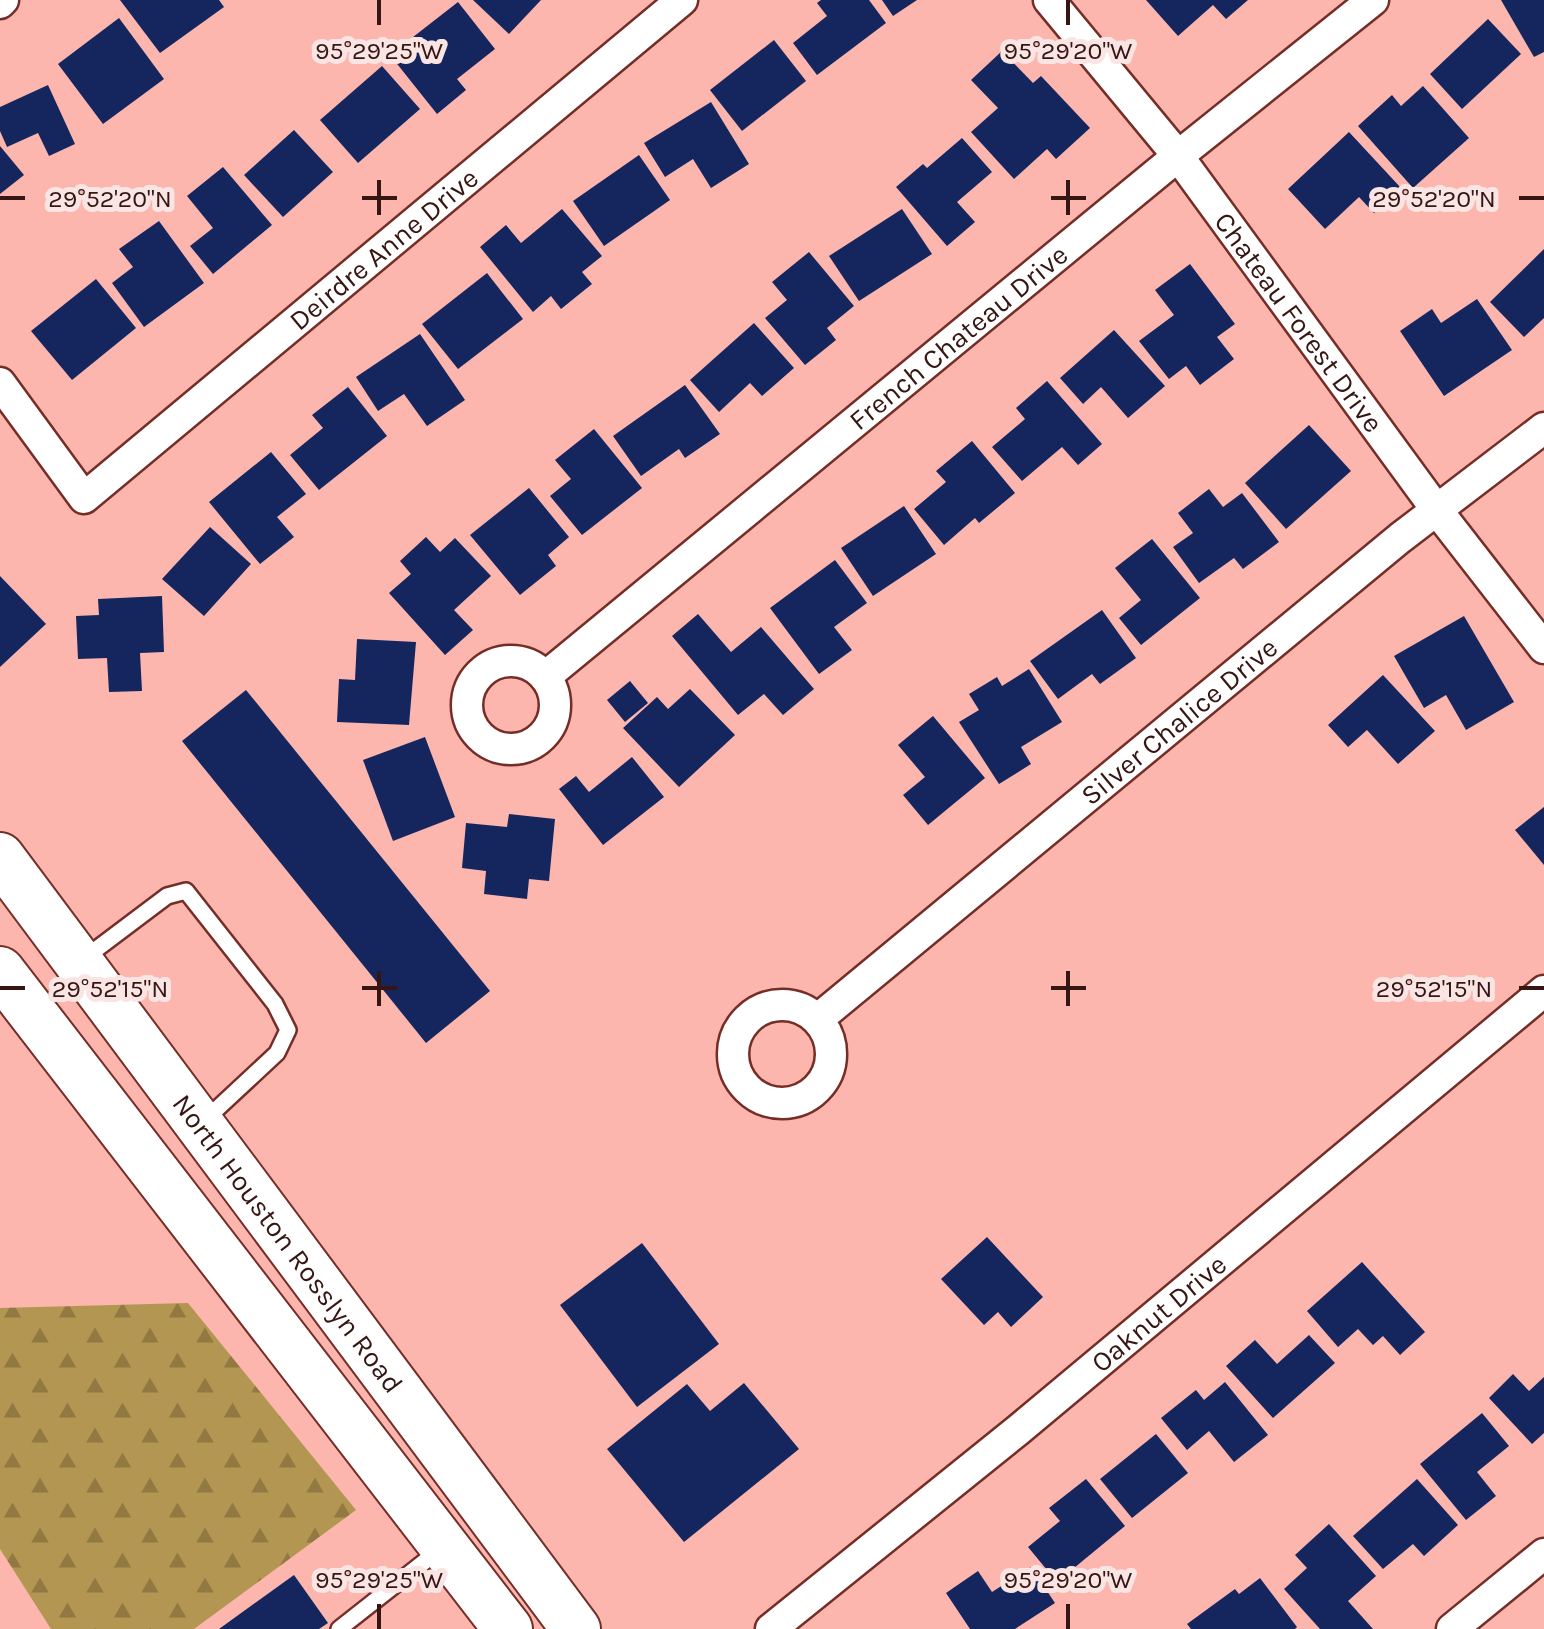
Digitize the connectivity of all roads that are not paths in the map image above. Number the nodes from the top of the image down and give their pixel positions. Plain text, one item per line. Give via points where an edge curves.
1 (682, 0) edge
2 (1049, 0) edge
3 (1373, 0) edge
4 (1178, 156) junction
5 (0, 384) edge
6 (1544, 428) edge
7 (1436, 509) junction
8 (1544, 648) edge
9 (545, 676) dead end
10 (0, 857) edge
11 (79, 962) junction
12 (0, 970) edge
13 (1544, 990) edge
14 (818, 1019) dead end
15 (200, 1125) junction
16 (276, 1226) junction
17 (222, 1256) junction
18 (444, 1546) junction
19 (1544, 1554) edge
20 (347, 1627) edge
21 (508, 1629) edge
22 (576, 1629) edge
23 (771, 1629) edge
24 (1452, 1629) edge

1 - 5 street, Deirdre Anne Drive via 84,498
2 - 4 street, Chateau Forest Drive
3 - 4 street, French Chateau Drive
4 - 7 street, Chateau Forest Drive
4 - 9 street, French Chateau Drive
6 - 7 street, Silver Chalice Drive
7 - 8 street, Chateau Forest Drive
7 - 14 street, Silver Chalice Drive
10 - 11 main road, North Houston Rosslyn Road
11 - 15 main road, North Houston Rosslyn Road
11 - 15 lane via 167,896 186,891 275,1004 288,1030 277,1053
12 - 17 main road
13 - 23 street, Oaknut Drive
15 - 16 main road, North Houston Rosslyn Road
16 - 17 main road
16 - 22 main road, North Houston Rosslyn Road
17 - 18 main road
18 - 20 lane
18 - 21 main road
19 - 24 street

